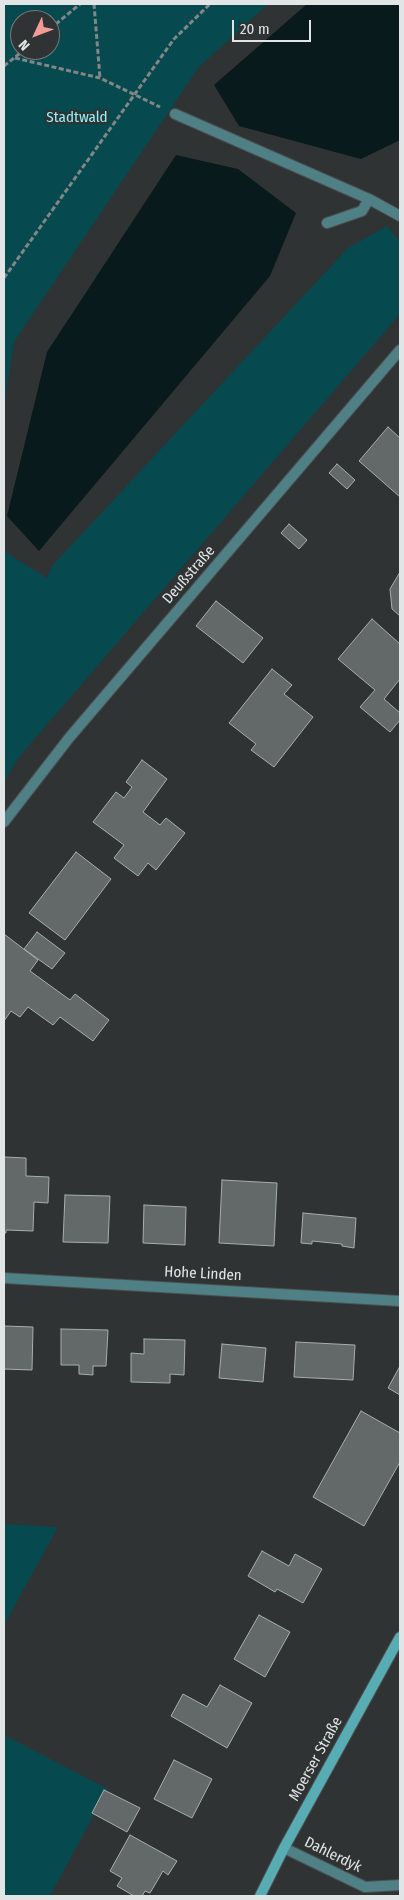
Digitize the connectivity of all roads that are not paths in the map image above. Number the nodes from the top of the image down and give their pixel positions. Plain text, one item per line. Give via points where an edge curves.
1 (176, 114) road end
2 (369, 199) junction
3 (400, 216) edge
4 (327, 223) dead end
5 (400, 350) edge
6 (4, 822) edge
7 (4, 1278) edge
8 (400, 1300) edge
9 (400, 1637) edge
10 (284, 1848) junction
11 (400, 1885) edge
12 (366, 1892) edge
13 (260, 1896) edge

1 - 2 street
2 - 3 street
2 - 4 street via 362,211
5 - 6 street, Deußstraße via 69,738
7 - 8 street, Hohe Linden
9 - 10 main road, Moerser Straße
10 - 12 street, Dahlerdyk
10 - 13 main road, Moerser Straße
11 - 12 street, Dahlerdyk

